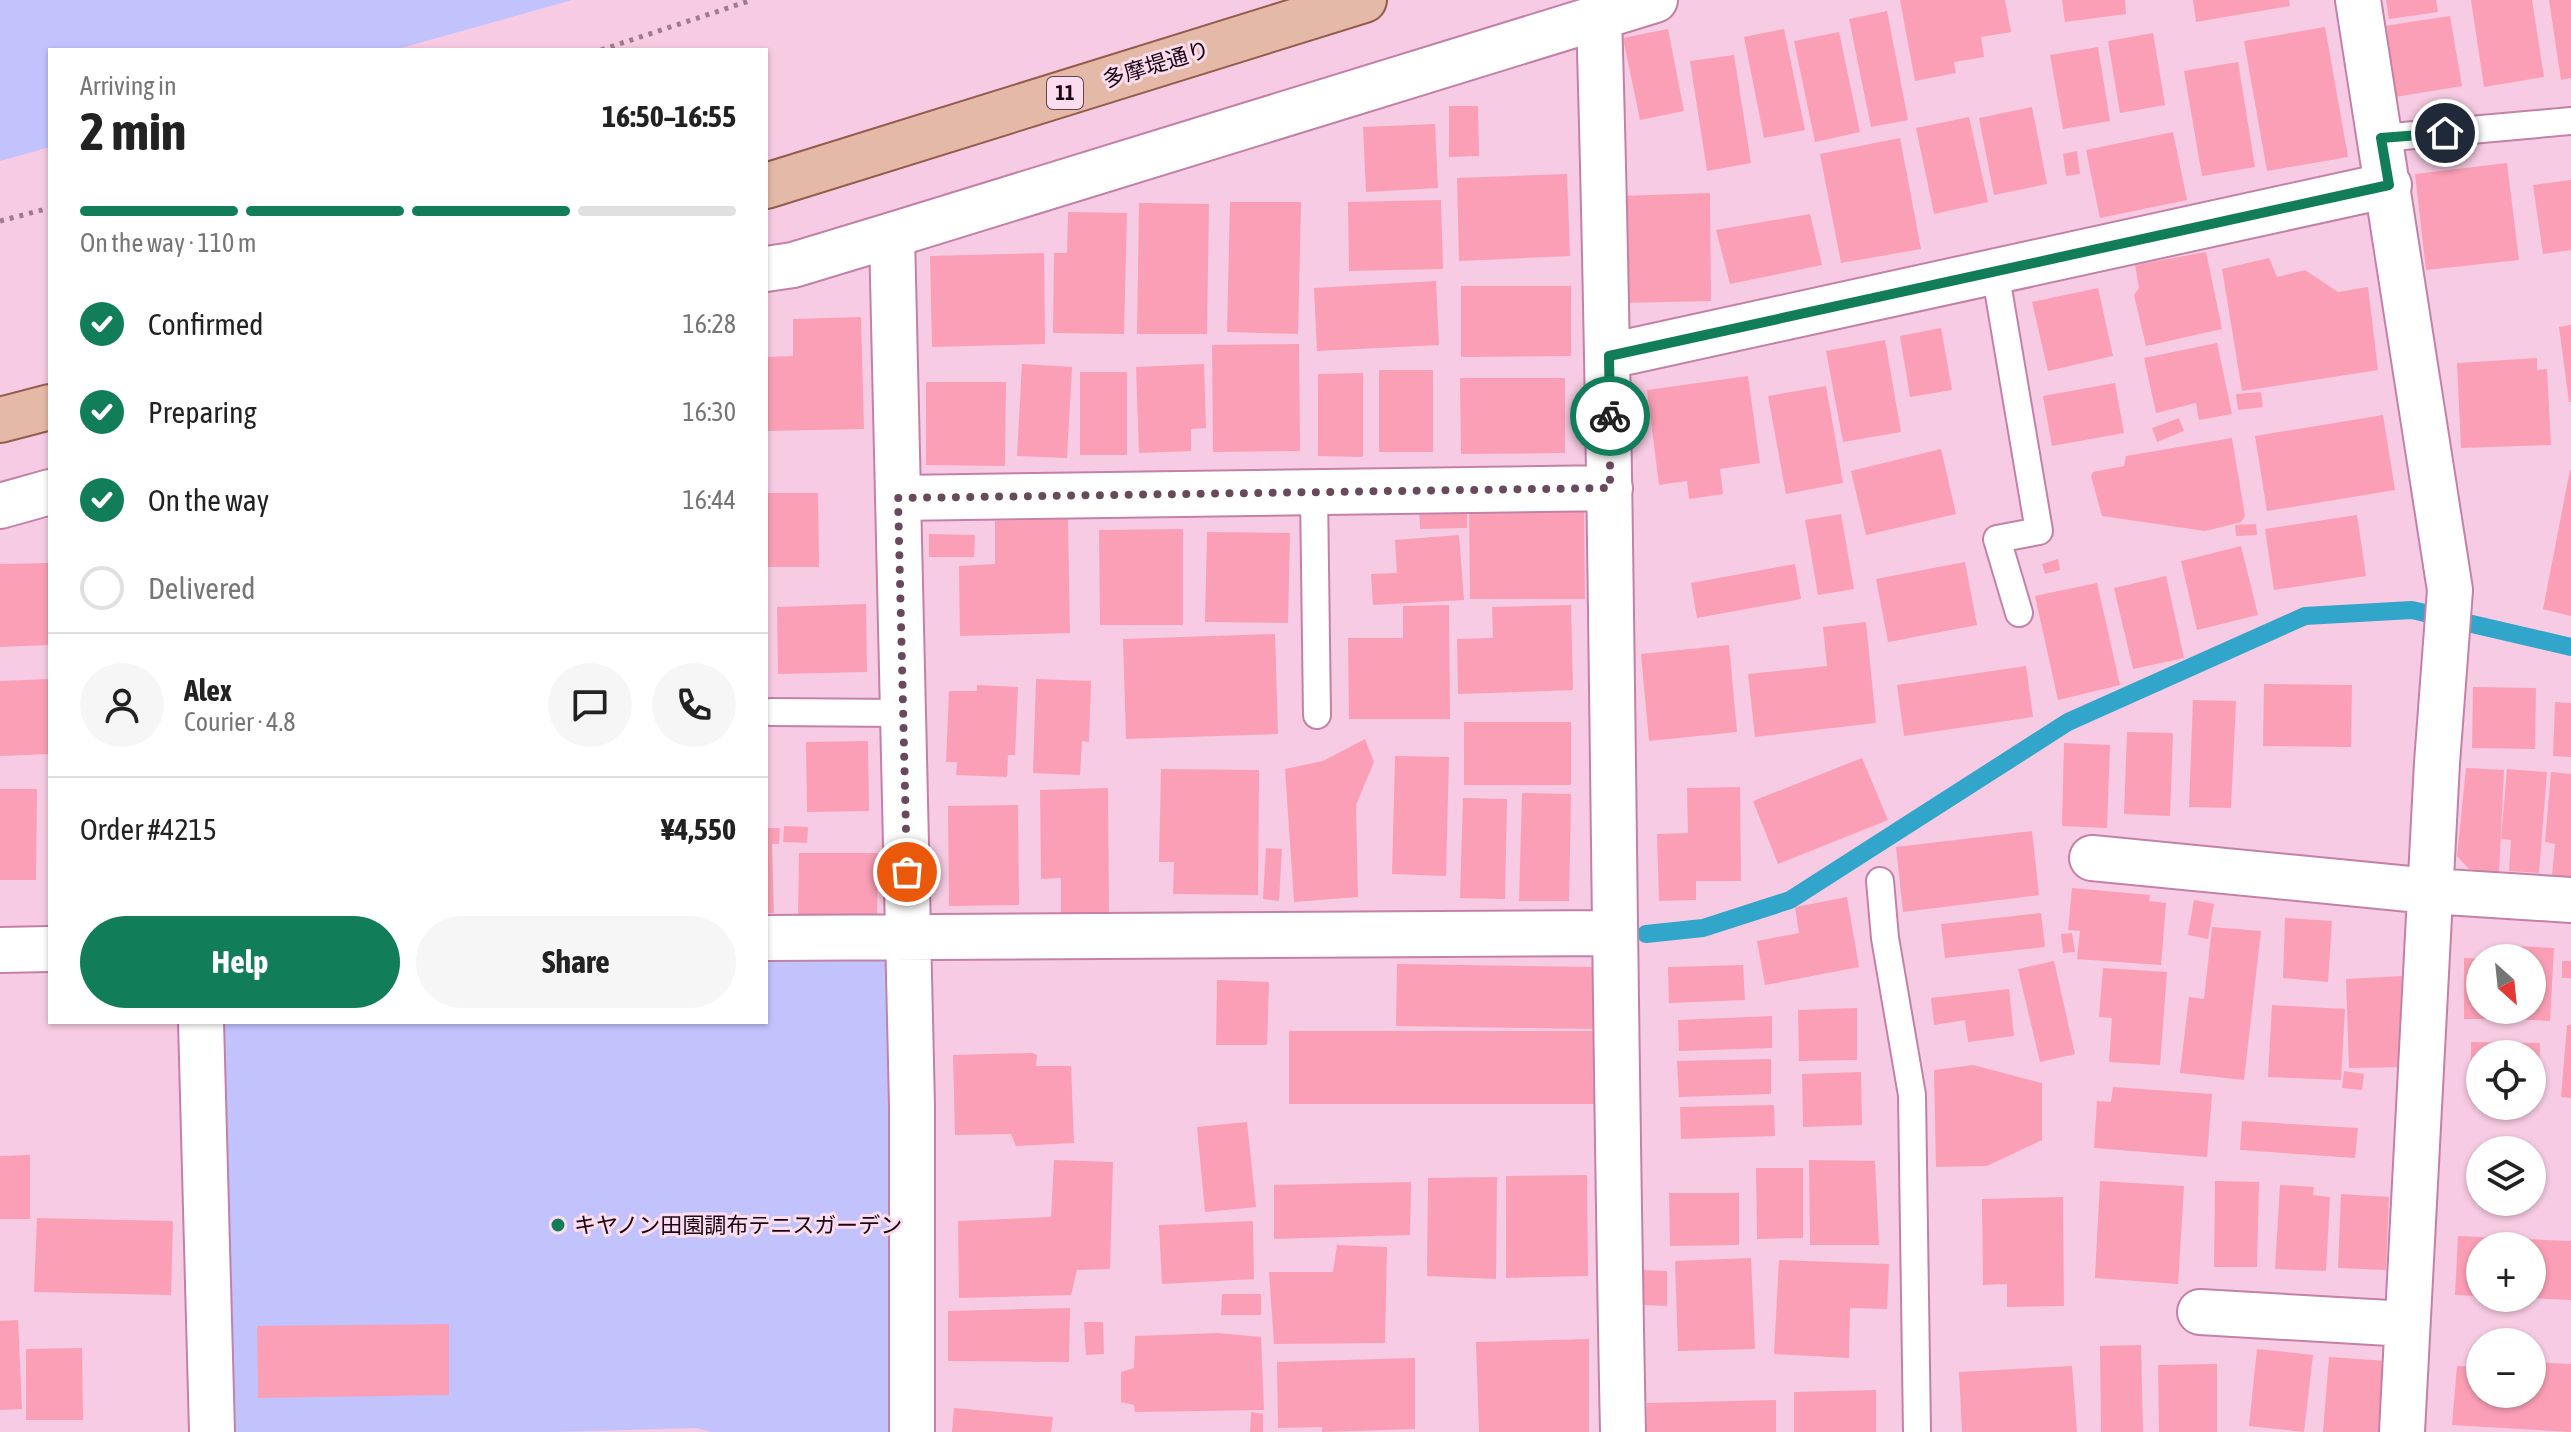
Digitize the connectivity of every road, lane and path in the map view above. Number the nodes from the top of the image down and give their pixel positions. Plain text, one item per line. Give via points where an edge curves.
1 (752, 0) edge
2 (1364, 0) edge
3 (1655, 0) edge
4 (2358, 0) edge
5 (1599, 16) junction
6 (607, 48) edge
7 (2571, 121) edge
8 (2381, 138) junction
9 (768, 185) edge
10 (2389, 185) junction
11 (48, 209) edge
12 (0, 221) edge
13 (892, 235) junction
14 (768, 269) edge
15 (1995, 271) junction
16 (1609, 356) junction
17 (48, 408) edge
18 (0, 420) edge
19 (1610, 488) junction
20 (1314, 492) junction
21 (48, 493) edge
22 (898, 498) junction
23 (0, 506) edge
24 (2019, 613) dead end
25 (770, 712) dead end
26 (903, 713) junction
27 (1317, 715) dead end
28 (2092, 858) dead end
29 (1880, 881) dead end
30 (2430, 891) junction
31 (2571, 900) edge
32 (1613, 933) junction
33 (909, 935) junction
34 (768, 938) edge
35 (48, 949) edge
36 (0, 950) edge
37 (201, 1024) edge
38 (2200, 1312) dead end
39 (2407, 1324) junction
40 (212, 1432) edge
41 (912, 1432) edge
42 (1623, 1432) edge
43 (1917, 1432) edge
44 (2402, 1432) edge

1 - 6 path
2 - 9 main road, 多摩堤通り / 11
3 - 5 street
4 - 8 street
5 - 13 street
5 - 16 street
7 - 8 lane
8 - 10 street
10 - 15 street
10 - 30 street via 2450,590
11 - 12 path
13 - 14 street
13 - 22 street
15 - 16 street
15 - 24 lane via 2039,531 1997,539
16 - 19 street
17 - 18 main road
19 - 20 street
19 - 32 street
20 - 22 street
20 - 27 lane
21 - 23 street
22 - 26 street
25 - 26 lane
26 - 33 street
28 - 30 street
29 - 43 lane via 1912,1095
30 - 31 street
30 - 39 street
32 - 33 street
32 - 42 street
33 - 34 street
33 - 41 street
35 - 36 street
37 - 40 street
38 - 39 street
39 - 44 street

